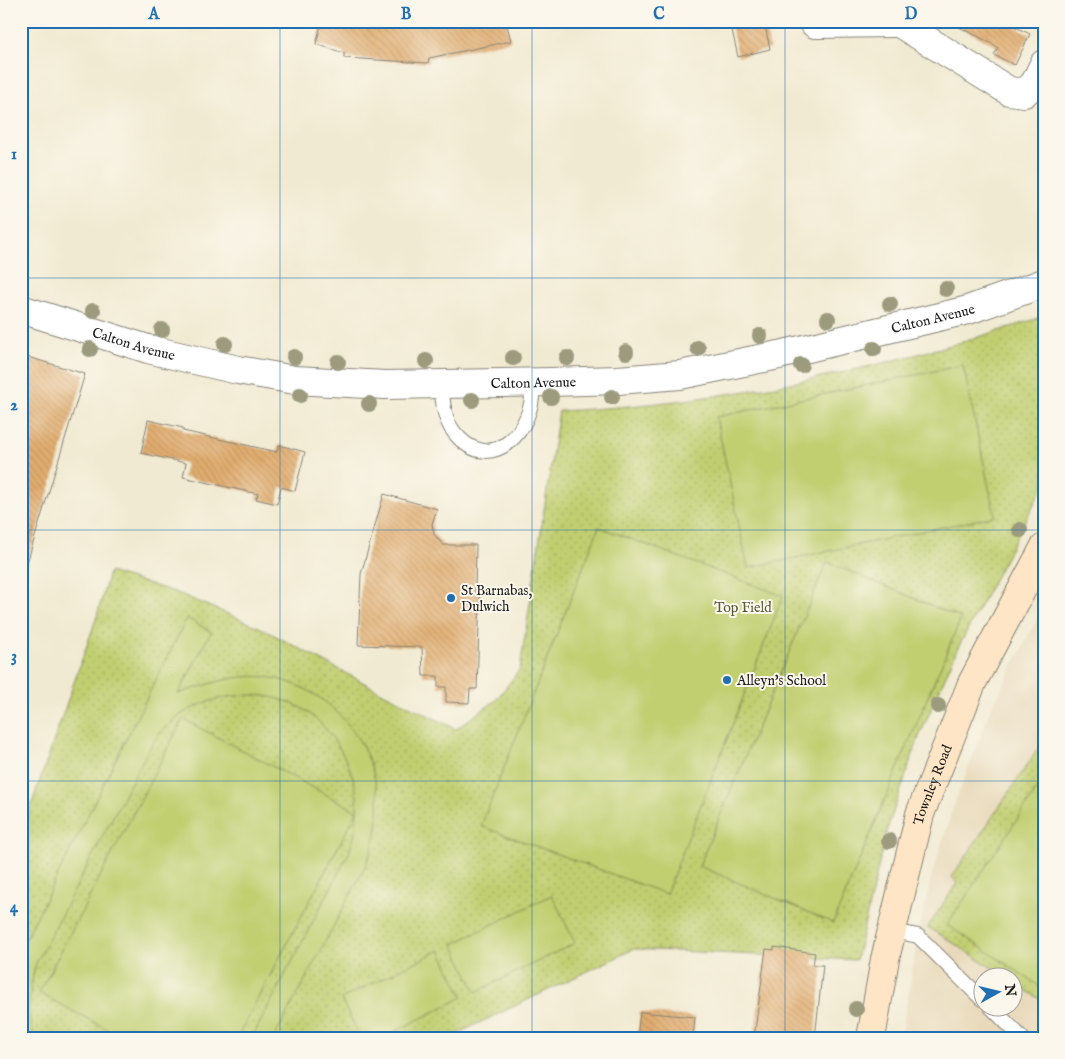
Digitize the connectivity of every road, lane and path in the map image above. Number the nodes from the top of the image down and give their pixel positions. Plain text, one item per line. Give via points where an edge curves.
1 (896, 22) edge
2 (815, 24) dead end
3 (1044, 64) edge
4 (1044, 283) edge
5 (21, 309) edge
6 (532, 382) junction
7 (440, 384) junction
8 (1040, 565) edge
9 (893, 931) junction
10 (972, 989) edge
11 (1000, 1016) edge
12 (871, 1038) edge
13 (1022, 1038) edge

1 - 2 street
1 - 3 street via 1009,91 1024,93 1035,83
4 - 6 street, Calton Avenue via 968,310 689,373 618,380
5 - 7 street, Calton Avenue via 148,349 238,370 295,380 350,384
6 - 7 street, Calton Avenue
6 - 7 lane via 534,397 524,426 514,439 493,449 473,447 453,431
8 - 9 street, Townley Road via 972,683 920,814
9 - 10 lane via 918,936
9 - 12 street, Townley Road
11 - 13 lane

